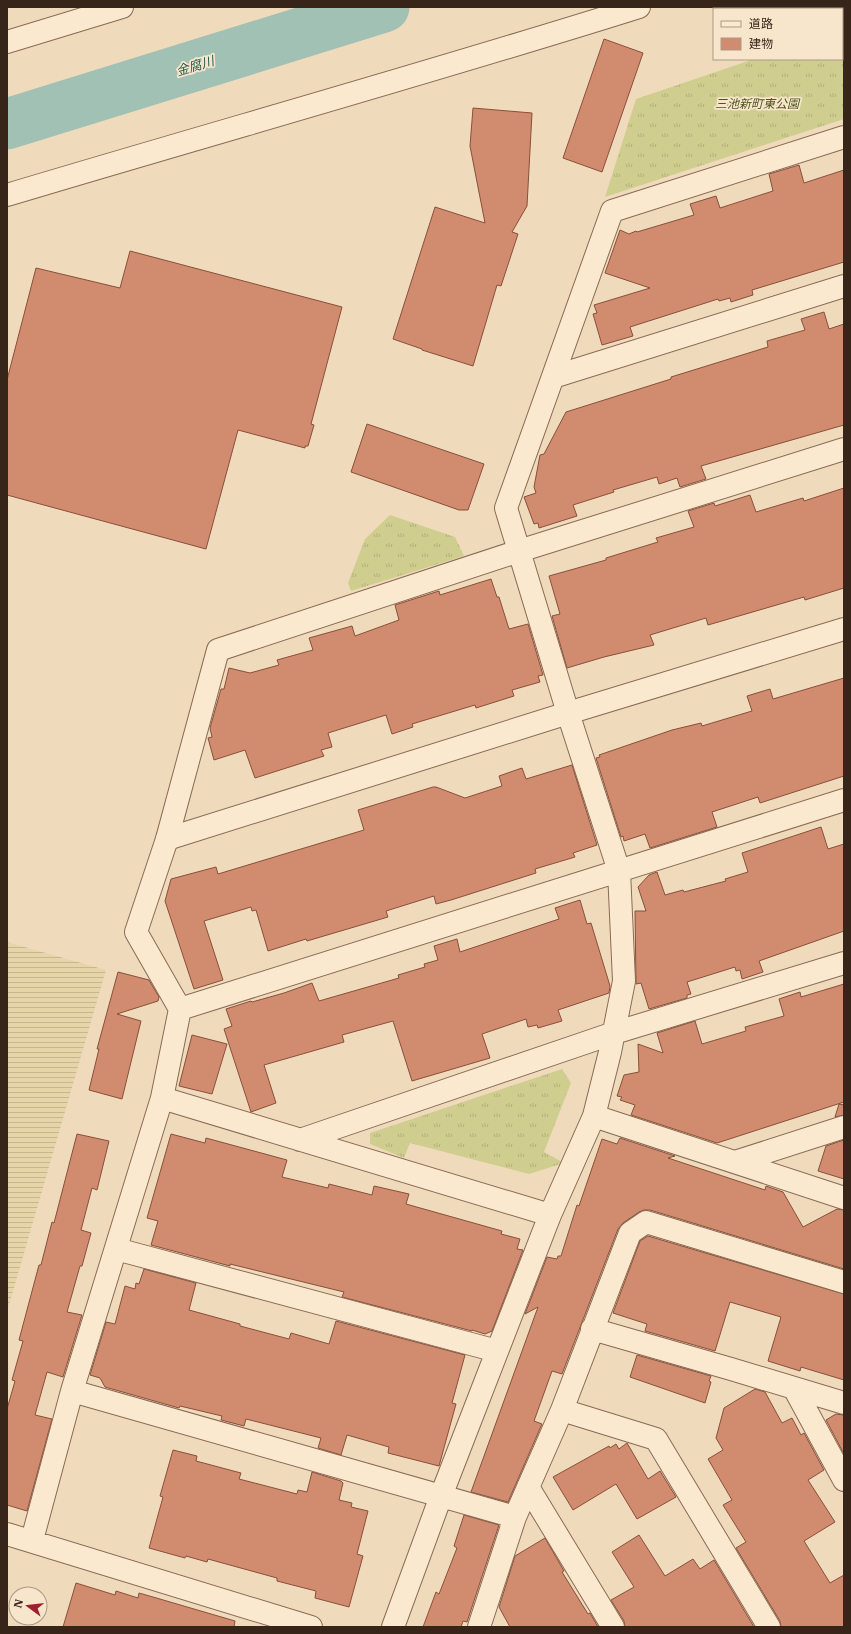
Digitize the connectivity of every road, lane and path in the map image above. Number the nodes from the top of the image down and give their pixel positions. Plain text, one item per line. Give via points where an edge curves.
1 (122, 7) edge
2 (639, 7) edge
3 (7, 42) edge
4 (844, 137) edge
5 (7, 195) edge
6 (844, 286) edge
7 (553, 377) junction
8 (844, 449) edge
9 (519, 551) junction
10 (844, 629) edge
11 (568, 713) junction
12 (844, 800) edge
13 (167, 839) junction
14 (619, 871) junction
15 (844, 963) edge
16 (180, 1009) junction
17 (614, 1033) junction
18 (162, 1098) junction
19 (594, 1116) junction
20 (844, 1127) edge
21 (300, 1140) junction
22 (735, 1162) junction
23 (844, 1198) edge
24 (550, 1215) junction
25 (116, 1249) junction
26 (844, 1282) edge
27 (592, 1329) junction
28 (497, 1351) junction
29 (794, 1388) junction
30 (72, 1392) junction
31 (844, 1403) edge
32 (562, 1410) junction
33 (844, 1480) edge
34 (528, 1487) junction
35 (441, 1496) junction
36 (515, 1517) junction
37 (7, 1534) edge
38 (32, 1540) junction
39 (311, 1627) edge
40 (393, 1627) edge
41 (479, 1627) edge
42 (613, 1627) edge
43 (768, 1627) edge

1 - 3 street
2 - 5 street via 529,42
4 - 7 street via 612,211
6 - 7 street
7 - 9 street via 506,508
8 - 9 street
9 - 11 street
9 - 13 street via 218,650
10 - 11 street
11 - 13 street
11 - 14 street
12 - 14 street
13 - 16 street via 136,932
14 - 16 street
14 - 17 street via 624,981
15 - 17 street
16 - 18 street
17 - 19 street
17 - 21 street
18 - 21 street
18 - 25 street
19 - 22 street
19 - 24 street
20 - 22 street
21 - 24 street
22 - 23 street
24 - 28 street
25 - 28 street
25 - 30 street
26 - 27 street via 646,1222 630,1233
27 - 29 street
27 - 32 street
28 - 35 street
29 - 31 street
29 - 33 street
30 - 35 street
30 - 38 street
32 - 34 street
32 - 43 street via 656,1439
34 - 36 street
34 - 42 street
35 - 36 street
35 - 40 street
36 - 41 street
37 - 38 street
38 - 39 street

